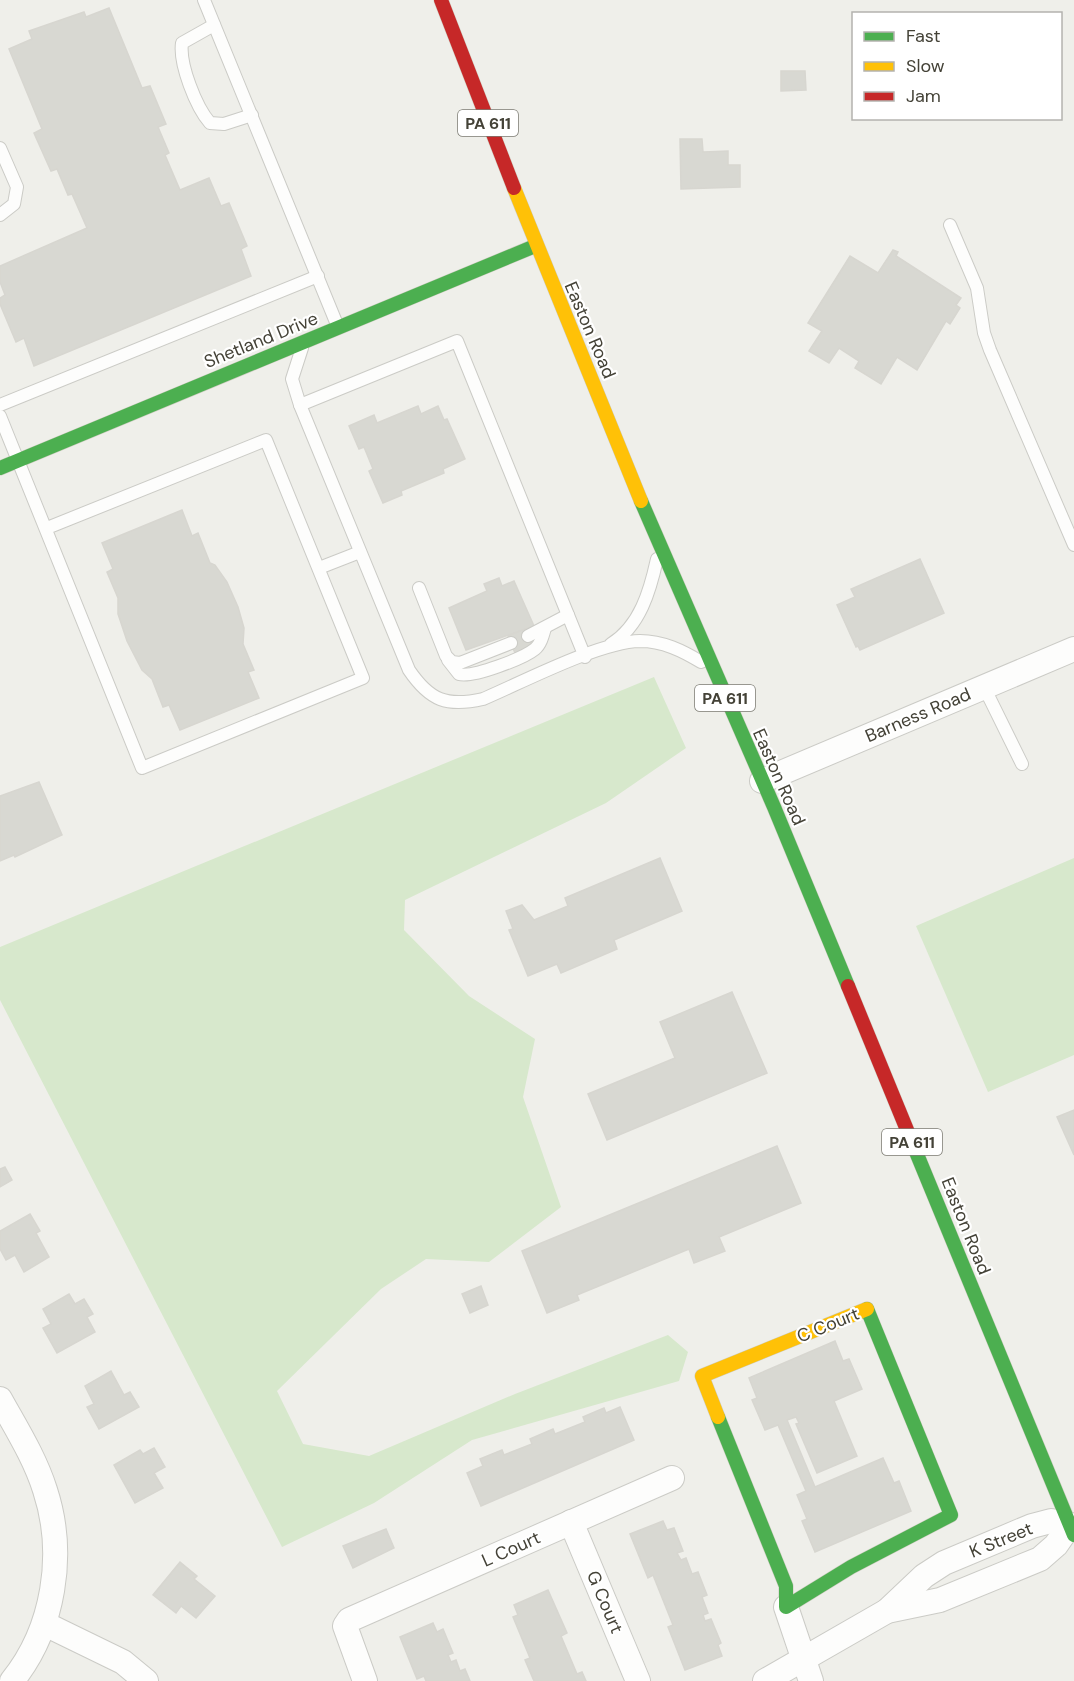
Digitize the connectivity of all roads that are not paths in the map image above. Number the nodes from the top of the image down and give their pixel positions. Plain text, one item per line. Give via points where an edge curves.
1 (204, 0) edge
2 (441, 0) edge
3 (214, 25) junction
4 (252, 115) junction
5 (0, 148) edge
6 (0, 215) edge
7 (950, 225) dead end
8 (535, 246) junction
9 (318, 276) junction
10 (339, 328) junction
11 (304, 342) junction
12 (0, 405) edge
13 (300, 405) junction
14 (0, 416) edge
15 (19, 460) junction
16 (0, 468) edge
17 (47, 528) junction
18 (661, 543) junction
19 (1074, 545) edge
20 (360, 552) junction
21 (318, 568) junction
22 (419, 588) dead end
23 (568, 615) junction
24 (545, 628) junction
25 (528, 636) dead end
26 (511, 643) dead end
27 (606, 648) junction
28 (1074, 649) edge
29 (585, 657) junction
30 (448, 660) junction
31 (712, 668) junction
32 (984, 687) junction
33 (1022, 764) dead end
34 (762, 781) junction
35 (0, 1399) edge
36 (672, 1478) dead end
37 (571, 1522) junction
38 (1073, 1527) edge
39 (786, 1607) junction
40 (887, 1611) junction
41 (45, 1624) junction
42 (803, 1658) junction
43 (12, 1681) edge
44 (146, 1681) edge
45 (365, 1681) edge
46 (638, 1681) edge
47 (765, 1681) edge
48 (811, 1681) edge

1 - 3 lane
2 - 8 main road, Easton Road / PA 611
3 - 4 lane
3 - 4 lane via 182,43 180,55 202,113 210,123 224,124
4 - 9 lane
5 - 6 lane via 17,188 14,204
7 - 19 lane via 977,288 990,350
8 - 10 main road, Shetland Drive
8 - 18 main road, Easton Road / PA 611
9 - 10 lane
9 - 12 lane
10 - 11 main road, Shetland Drive
11 - 13 lane via 292,379
11 - 15 main road, Shetland Drive
13 - 20 lane
13 - 23 lane via 457,341
14 - 15 lane
15 - 16 main road, Shetland Drive
15 - 17 lane
17 - 21 lane via 266,440
17 - 21 lane via 142,768 363,678
18 - 27 lane via 646,599 635,622
18 - 31 main road, Easton Road / PA 611
20 - 21 lane
20 - 29 lane via 409,670 432,696 466,703 483,699
22 - 30 lane
23 - 24 lane
23 - 29 lane
24 - 25 lane
24 - 30 lane via 533,651 473,675 459,674
26 - 30 lane via 460,663
27 - 29 lane
27 - 31 lane via 640,641 657,643 682,650
28 - 32 street, Barness Road
31 - 34 main road, Easton Road / PA 611
32 - 33 lane
32 - 34 street, Barness Road
34 - 38 main road, Easton Road / PA 611
35 - 41 street via 35,1465 51,1513 54,1557
36 - 37 street, L Court
37 - 45 street, L Court via 349,1620 345,1626 347,1637
37 - 46 street, G Court
38 - 40 street, K Street via 1040,1559 940,1600
38 - 40 street, K Street via 1051,1521 1032,1526 944,1563
39 - 39 main road, C Court via 786,1586 702,1376 867,1309 951,1515 851,1567
39 - 42 street, C Court
40 - 42 street, K Street
41 - 43 street
41 - 44 street via 123,1662
42 - 47 street, K Street
42 - 48 street, C Court

